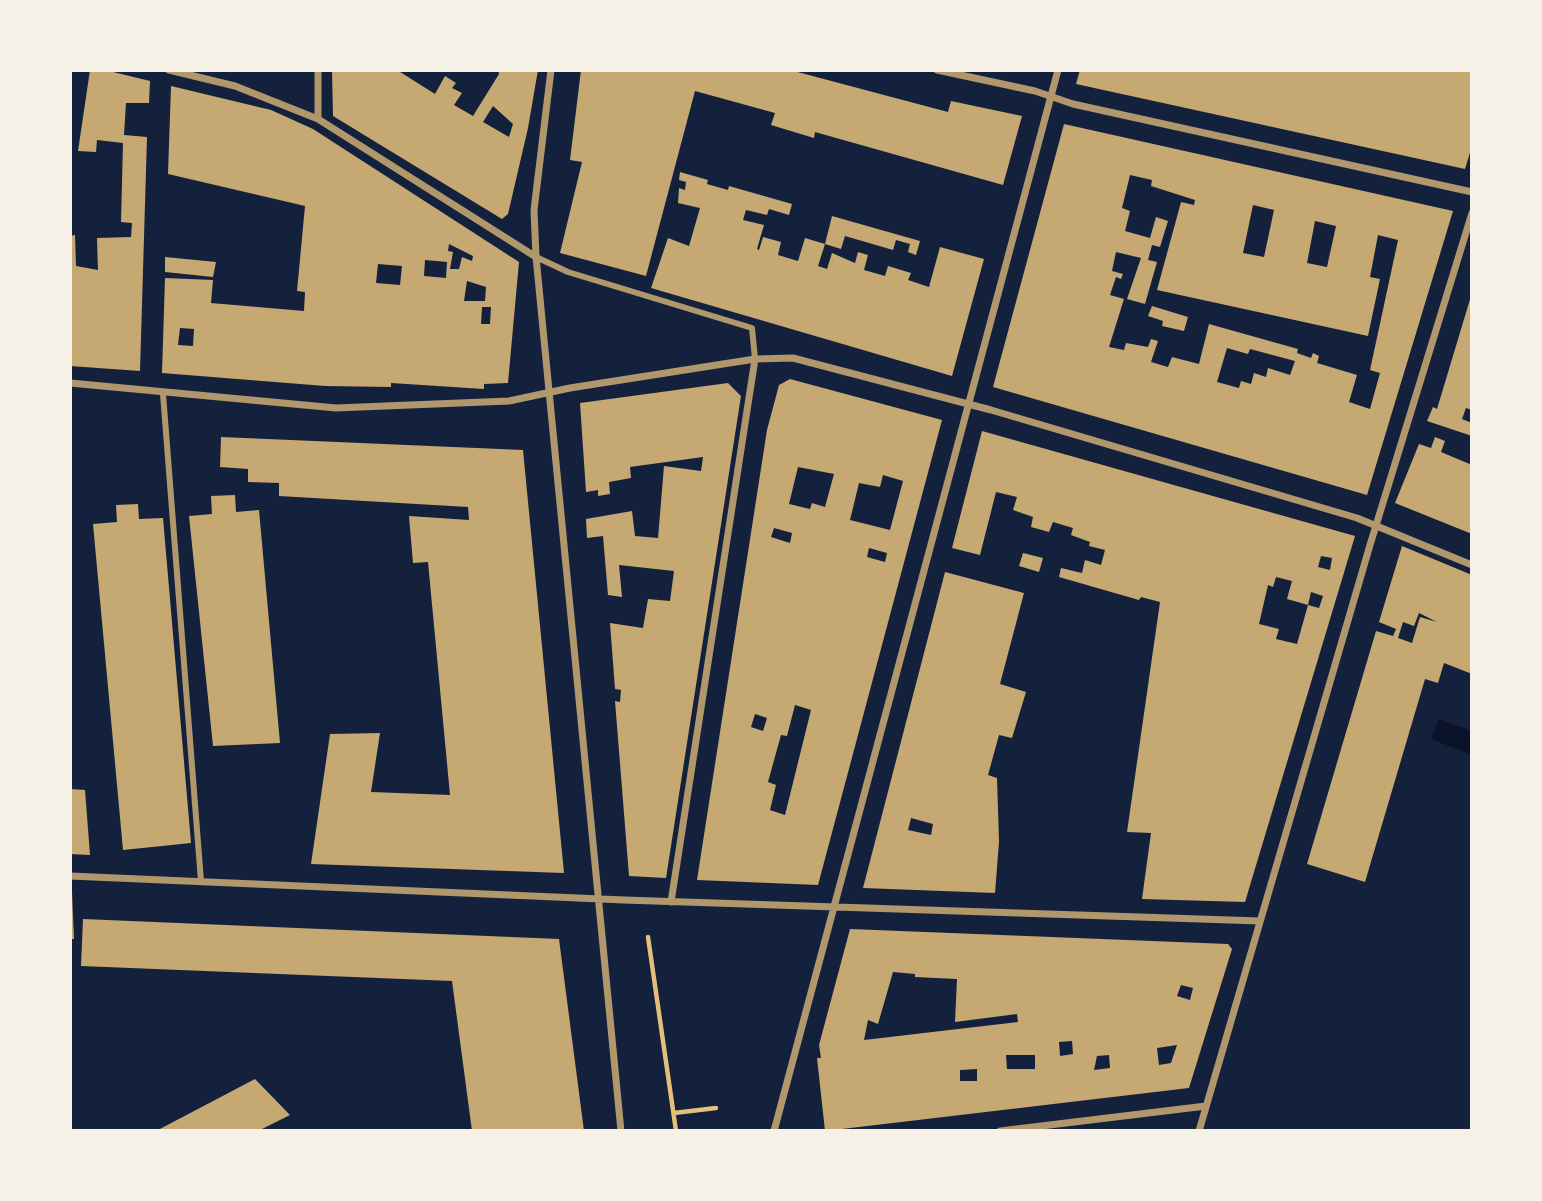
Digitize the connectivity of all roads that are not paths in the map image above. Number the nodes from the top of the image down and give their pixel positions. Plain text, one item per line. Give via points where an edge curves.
1 (169, 70) edge
2 (318, 70) edge
3 (551, 70) edge
4 (937, 70) edge
5 (1058, 70) edge
6 (1051, 97) junction
7 (318, 119) junction
8 (1472, 192) edge
9 (1472, 213) edge
10 (536, 257) junction
11 (755, 359) junction
12 (70, 383) edge
13 (550, 393) junction
14 (163, 394) junction
15 (967, 404) junction
16 (1376, 525) junction
17 (1472, 565) edge
18 (70, 876) edge
19 (201, 881) junction
20 (596, 899) junction
21 (671, 902) junction
22 (834, 906) junction
23 (1261, 921) junction
24 (1206, 1106) junction
25 (621, 1131) edge
26 (774, 1131) edge
27 (1000, 1131) edge
28 (1199, 1131) edge

1 - 7 street via 235,86
2 - 7 street
3 - 10 street via 534,210
4 - 6 street
5 - 6 street
6 - 8 street
6 - 15 street
7 - 10 street
9 - 16 street
10 - 11 street via 568,272 752,328
10 - 13 street
11 - 13 street
11 - 15 street via 793,358
11 - 21 street
12 - 14 street
13 - 14 street via 509,401 336,408
13 - 20 street
14 - 19 street
15 - 16 street
15 - 22 street
16 - 17 street
16 - 23 street
18 - 19 street
19 - 20 street
20 - 21 street
20 - 25 street
21 - 22 street
22 - 23 street
22 - 26 street
23 - 24 street
24 - 27 street
24 - 28 street

